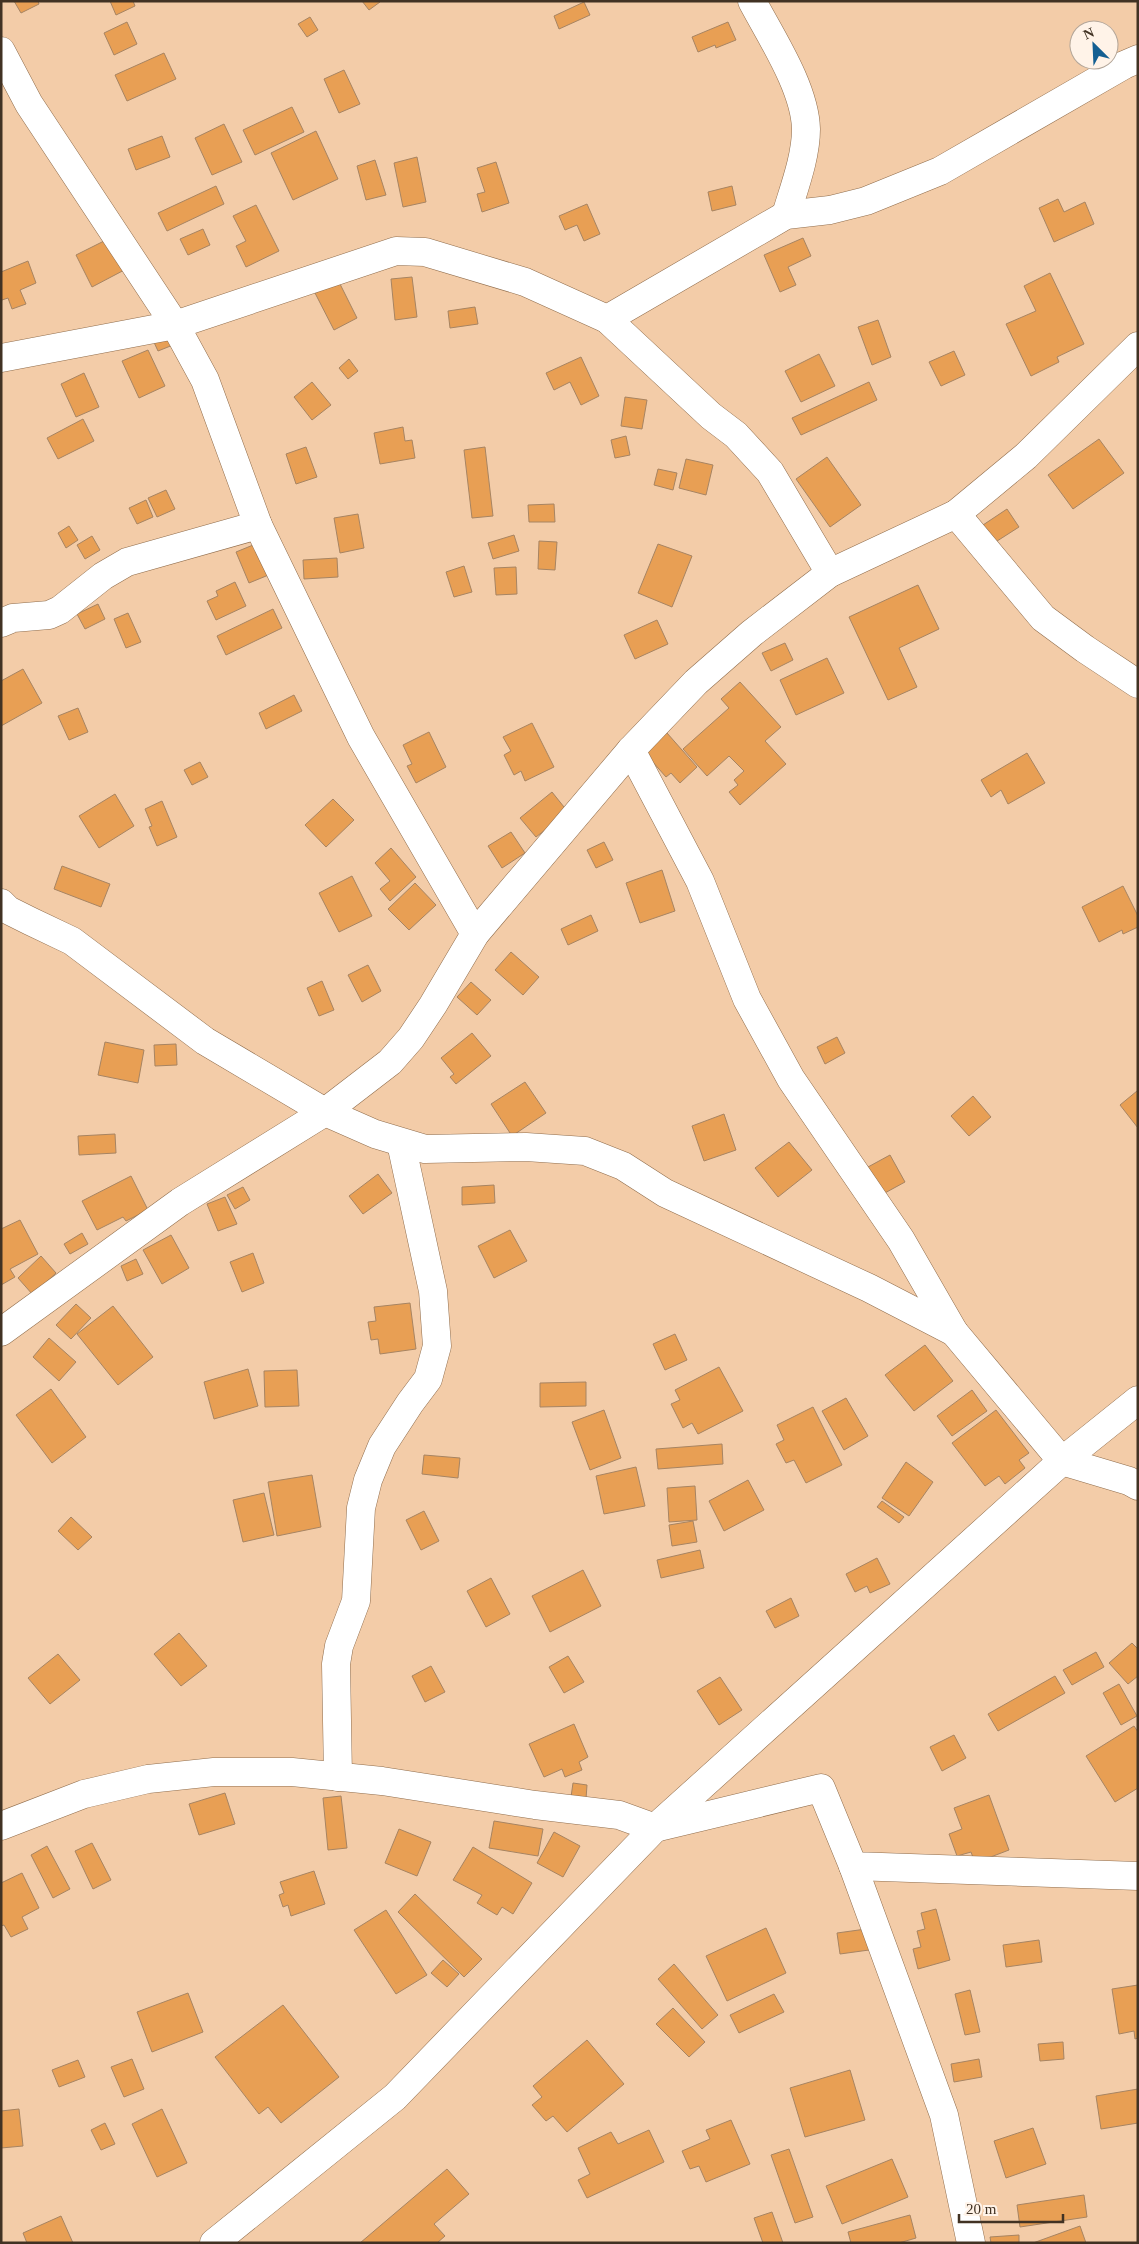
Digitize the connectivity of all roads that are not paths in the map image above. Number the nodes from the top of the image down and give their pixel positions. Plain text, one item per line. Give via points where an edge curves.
1 (752, 1) edge
2 (1, 51) edge
3 (1138, 59) edge
4 (786, 215) junction
5 (607, 319) junction
6 (175, 324) junction
7 (1138, 346) edge
8 (1, 358) edge
9 (956, 514) junction
10 (258, 525) junction
11 (830, 572) junction
12 (1, 623) edge
13 (1138, 684) edge
14 (631, 750) junction
15 (1, 903) edge
16 (475, 934) junction
17 (325, 1112) junction
18 (401, 1143) junction
19 (1, 1332) edge
20 (954, 1332) junction
21 (1138, 1400) edge
22 (1062, 1460) junction
23 (1138, 1486) edge
24 (338, 1777) junction
25 (1, 1826) edge
26 (656, 1828) junction
27 (853, 1866) junction
28 (1138, 1876) edge
29 (214, 2243) edge
30 (971, 2243) edge

1 - 4 street via 797,87 806,128
2 - 6 street via 29,104
3 - 4 street via 940,171 866,201 830,210
4 - 5 street
5 - 6 street via 525,282 425,252 396,251
5 - 11 street via 711,416 736,435 770,472
6 - 8 street
6 - 10 street via 205,380
7 - 9 street via 1026,456
9 - 11 street
9 - 13 street via 1043,618
10 - 12 street via 127,562 103,576 60,610 49,615 13,618
10 - 16 street via 361,737
11 - 14 street via 696,682
14 - 16 street
14 - 20 street via 700,881 747,999 787,1071 901,1240
15 - 17 street via 8,910 72,941 205,1041
16 - 17 street via 411,1038 390,1062
17 - 18 street
17 - 19 street via 180,1202
18 - 20 street via 425,1149 585,1151 623,1166 665,1193 869,1288
18 - 24 street via 433,1290 437,1346 428,1380 382,1446 361,1508 356,1601 339,1646 336,1664
20 - 22 street
21 - 22 street
22 - 23 street
22 - 26 street
24 - 25 street via 292,1772 214,1772 148,1779 84,1794
24 - 26 street via 619,1815
26 - 27 street via 821,1788
26 - 29 street via 395,2097
27 - 28 street
27 - 30 street via 944,2115

